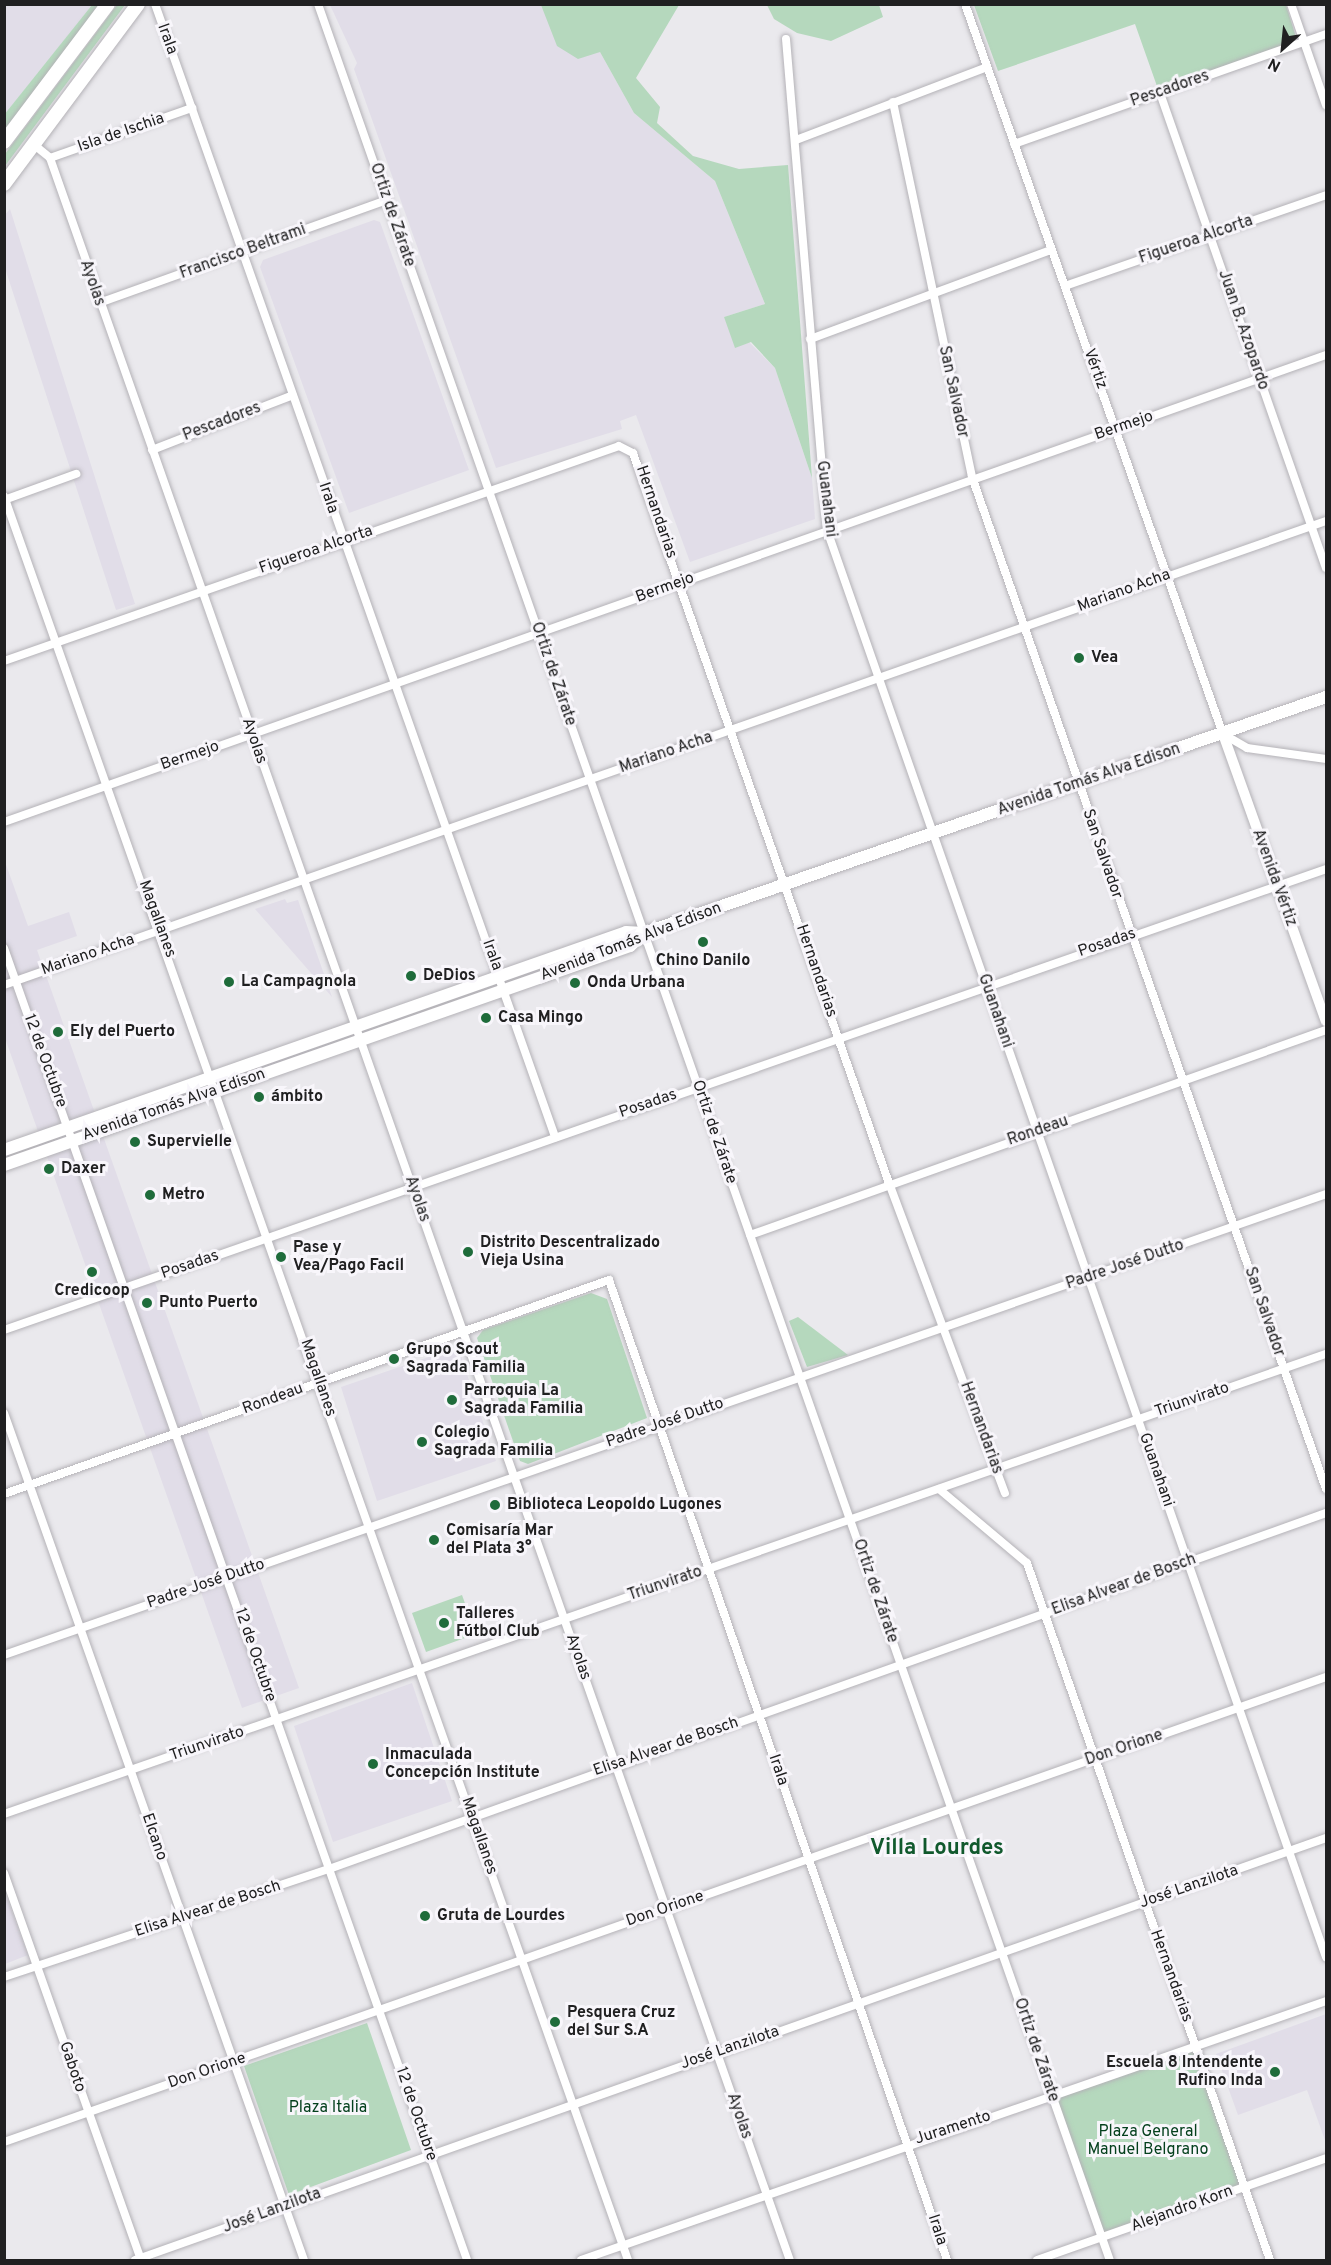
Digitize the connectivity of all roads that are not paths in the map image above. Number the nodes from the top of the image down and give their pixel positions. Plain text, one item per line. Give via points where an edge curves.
1 (108, 4) edge
2 (138, 4) edge
3 (155, 4) edge
4 (318, 4) edge
5 (966, 4) edge
6 (1291, 4) edge
7 (1326, 34) edge
8 (786, 39) dead end
9 (1305, 42) junction
10 (987, 67) junction
11 (1160, 93) junction
12 (893, 102) junction
13 (1326, 105) edge
14 (192, 108) junction
15 (796, 140) junction
16 (4, 142) edge
17 (33, 144) junction
18 (1014, 144) junction
19 (50, 158) junction
20 (4, 184) edge
21 (1326, 195) edge
22 (387, 200) junction
23 (1210, 235) junction
24 (1052, 250) junction
25 (242, 253) junction
26 (1065, 286) junction
27 (932, 294) junction
28 (99, 303) junction
29 (810, 339) junction
30 (1326, 355) edge
31 (1260, 379) junction
32 (292, 395) junction
33 (1116, 429) junction
34 (628, 449) joint
35 (152, 450) junction
36 (76, 474) dead end
37 (972, 477) junction
38 (488, 490) junction
39 (5, 498) edge
40 (1326, 521) edge
41 (1312, 526) junction
42 (827, 531) junction
43 (342, 541) junction
44 (1326, 568) edge
45 (1168, 575) junction
46 (681, 583) junction
47 (202, 591) junction
48 (1023, 627) junction
49 (539, 633) junction
50 (56, 643) junction
51 (4, 661) edge
52 (879, 678) junction
53 (394, 684) junction
54 (1326, 698) edge
55 (733, 729) junction
56 (252, 734) junction
57 (1223, 734) junction
58 (1326, 759) edge
59 (590, 779) junction
60 (1078, 784) junction
61 (107, 786) junction
62 (4, 822) edge
63 (447, 830) junction
64 (933, 834) junction
65 (1326, 869) edge
66 (304, 880) junction
67 (786, 884) junction
68 (1276, 886) junction
69 (162, 930) junction
70 (644, 933) junction
71 (1131, 934) junction
72 (4, 948) edge
73 (500, 976) junction
74 (16, 981) junction
75 (4, 985) edge
76 (986, 985) junction
77 (504, 990) junction
78 (1326, 1021) edge
79 (356, 1027) junction
80 (1326, 1030) edge
81 (839, 1037) junction
82 (360, 1040) junction
83 (213, 1077) junction
84 (1182, 1080) junction
85 (698, 1086) junction
86 (217, 1090) junction
87 (68, 1127) junction
88 (1037, 1132) junction
89 (555, 1137) junction
90 (73, 1141) junction
91 (4, 1150) edge
92 (4, 1165) edge
93 (889, 1183) junction
94 (412, 1187) junction
95 (1326, 1194) edge
96 (1234, 1227) junction
97 (750, 1234) junction
98 (268, 1238) junction
99 (1089, 1277) junction
100 (609, 1280) joint
101 (125, 1288) junction
102 (945, 1327) junction
103 (463, 1329) junction
104 (4, 1330) edge
105 (1326, 1354) edge
106 (1284, 1368) junction
107 (802, 1377) junction
108 (320, 1382) junction
109 (4, 1413) edge
110 (1138, 1419) junction
111 (658, 1424) junction
112 (177, 1433) junction
113 (996, 1469) junction
114 (514, 1474) junction
115 (30, 1484) junction
116 (939, 1489) junction
117 (1326, 1489) edge
118 (1005, 1493) dead end
119 (4, 1494) edge
120 (1326, 1513) edge
121 (850, 1520) junction
122 (370, 1526) junction
123 (1188, 1562) junction
124 (712, 1568) junction
125 (227, 1576) junction
126 (1045, 1613) junction
127 (565, 1619) junction
128 (80, 1628) junction
129 (4, 1655) edge
130 (901, 1664) junction
131 (421, 1669) junction
132 (1326, 1677) edge
133 (1240, 1708) junction
134 (758, 1714) junction
135 (277, 1720) junction
136 (1097, 1758) junction
137 (616, 1765) junction
138 (131, 1771) junction
139 (953, 1808) junction
140 (4, 1814) edge
141 (472, 1815) junction
142 (1326, 1838) edge
143 (1289, 1851) junction
144 (809, 1859) junction
145 (329, 1869) junction
146 (4, 1873) edge
147 (1144, 1903) junction
148 (667, 1909) junction
149 (182, 1917) junction
150 (1002, 1952) junction
151 (1326, 1957) edge
152 (523, 1960) junction
153 (37, 1965) junction
154 (4, 1977) edge
155 (1326, 2001) edge
156 (858, 2003) junction
157 (380, 2012) junction
158 (1196, 2045) junction
159 (717, 2053) junction
160 (232, 2062) junction
161 (1052, 2095) junction
162 (573, 2102) junction
163 (88, 2113) junction
164 (4, 2142) edge
165 (908, 2143) junction
166 (429, 2153) junction
167 (1326, 2158) edge
168 (1244, 2187) junction
169 (767, 2194) junction
170 (284, 2206) junction
171 (1102, 2237) junction
172 (623, 2246) junction
173 (139, 2260) edge
174 (304, 2260) edge
175 (467, 2260) edge
176 (581, 2260) edge
177 (628, 2260) edge
178 (790, 2260) edge
179 (947, 2260) edge
180 (1037, 2260) edge
181 (1110, 2260) edge
182 (1270, 2260) edge

1 - 16 main road
2 - 17 main road
3 - 14 street, Irala
4 - 22 street, Ortiz de Zárate
5 - 10 street, Vértiz
6 - 9 street
7 - 9 street, Pescadores
8 - 15 street, Guanahani
9 - 11 street, Pescadores
9 - 13 street
10 - 12 street
10 - 18 street, Vértiz
11 - 18 street, Pescadores
11 - 23 street, Juan B. Azopardo
12 - 15 street
12 - 27 street, San Salvador
14 - 19 street, Isla de Ischia
14 - 25 street, Irala
15 - 29 street, Guanahani
17 - 19 street
17 - 20 main road
18 - 24 street, Vértiz
19 - 28 street, Ayolas
21 - 23 street, Figueroa Alcorta
22 - 25 street, Francisco Beltrami
22 - 38 street, Ortiz de Zárate
23 - 26 street, Figueroa Alcorta
23 - 31 street, Juan B. Azopardo
24 - 26 street, Vértiz
24 - 27 street
25 - 28 street, Francisco Beltrami
25 - 32 street, Irala
26 - 33 street, Vértiz
27 - 29 street
27 - 37 street, San Salvador
28 - 35 street, Ayolas
29 - 42 street, Guanahani
30 - 31 street, Bermejo
31 - 33 street, Bermejo
31 - 41 street, Juan B. Azopardo
32 - 35 street, Pescadores
32 - 43 street, Irala
33 - 37 street, Bermejo
33 - 45 street, Vértiz
34 - 38 street, Figueroa Alcorta via 619,446
34 - 46 street, Hernandarias via 636,456
35 - 47 street, Ayolas
36 - 39 street
37 - 42 street, Bermejo
37 - 48 street, San Salvador
38 - 43 street, Figueroa Alcorta
38 - 49 street, Ortiz de Zárate
39 - 50 street, Magallanes
40 - 41 street, Mariano Acha
41 - 44 street, Juan B. Azopardo
41 - 45 street, Mariano Acha
42 - 46 street, Bermejo
42 - 52 street, Guanahani
43 - 47 street, Figueroa Alcorta
43 - 53 street, Irala
45 - 48 street, Mariano Acha
45 - 57 street, Vértiz
46 - 49 street, Bermejo
46 - 55 street, Hernandarias
47 - 50 street, Figueroa Alcorta
47 - 56 street, Ayolas
48 - 52 street, Mariano Acha
48 - 60 street, San Salvador
49 - 53 street, Bermejo
49 - 59 street, Ortiz de Zárate
50 - 51 street, Figueroa Alcorta
50 - 61 street, Magallanes
52 - 55 street, Mariano Acha
52 - 64 street, Guanahani
53 - 56 street, Bermejo
53 - 63 street, Irala
54 - 57 main road, Avenida Tomás Alva Edison
55 - 59 street, Mariano Acha
55 - 67 street, Hernandarias
56 - 61 street, Bermejo
56 - 66 street, Ayolas
57 - 58 street via 1246,748
57 - 60 main road, Avenida Tomás Alva Edison
57 - 68 street, Avenida Vértiz
59 - 63 street, Mariano Acha
59 - 70 street, Ortiz de Zárate
60 - 64 main road, Avenida Tomás Alva Edison
60 - 71 street, San Salvador
61 - 62 street, Bermejo
61 - 69 street, Magallanes
63 - 66 street, Mariano Acha
63 - 73 street, Irala
64 - 67 main road, Avenida Tomás Alva Edison
64 - 76 street, Guanahani
65 - 68 street, Posadas
66 - 69 street, Mariano Acha
66 - 79 street, Ayolas
67 - 70 main road, Avenida Tomás Alva Edison
67 - 81 street, Hernandarias
68 - 71 street, Posadas
68 - 78 street, Avenida Vértiz
69 - 74 street, Mariano Acha
69 - 83 street, Magallanes
70 - 73 main road, Avenida Tomás Alva Edison via 626,932
70 - 77 main road, Avenida Tomás Alva Edison via 630,946
70 - 85 street, Ortiz de Zárate
71 - 76 street, Posadas
71 - 84 street, San Salvador
72 - 74 street, 12 de Octubre
73 - 77 street, Irala
73 - 79 main road, Avenida Tomás Alva Edison
74 - 75 street, Mariano Acha
74 - 87 street, 12 de Octubre
76 - 81 street, Posadas
76 - 88 street, Guanahani
77 - 82 main road, Avenida Tomás Alva Edison
77 - 89 street, Irala
79 - 82 street, Ayolas
79 - 83 main road, Avenida Tomás Alva Edison
80 - 84 street, Rondeau
81 - 85 street, Posadas
81 - 93 street, Hernandarias
82 - 86 main road, Avenida Tomás Alva Edison
82 - 94 street, Ayolas
83 - 86 street, Magallanes
83 - 87 main road, Avenida Tomás Alva Edison
84 - 88 street, Rondeau
84 - 96 street, San Salvador
85 - 89 street, Posadas
85 - 97 street, Ortiz de Zárate
86 - 90 main road, Avenida Tomás Alva Edison
86 - 98 street, Magallanes
87 - 90 street, 12 de Octubre
87 - 91 main road, Avenida Tomás Alva Edison
88 - 93 street, Rondeau
88 - 99 street, Guanahani
89 - 94 street, Posadas
90 - 92 main road, Avenida Tomás Alva Edison
90 - 101 street, 12 de Octubre
93 - 97 street, Rondeau
93 - 102 street, Hernandarias
94 - 98 street, Posadas
94 - 103 street, Ayolas
95 - 96 street, Padre José Dutto
96 - 99 street, Padre José Dutto
96 - 106 street, San Salvador
97 - 107 street, Ortiz de Zárate
98 - 101 street, Posadas
98 - 108 street, Magallanes
99 - 102 street, Padre José Dutto
99 - 110 street, Guanahani
100 - 103 street, Rondeau
100 - 111 street, Irala
101 - 104 street, Posadas
101 - 112 street, 12 de Octubre
102 - 107 street, Padre José Dutto
102 - 113 street, Hernandarias
103 - 108 street, Rondeau
103 - 114 street, Ayolas
105 - 106 street, Triunvirato
106 - 110 street, Triunvirato
106 - 117 street, San Salvador
107 - 111 street, Padre José Dutto
107 - 121 street, Ortiz de Zárate
108 - 112 street, Rondeau
108 - 122 street, Magallanes
109 - 115 street, Elcano
110 - 113 street, Triunvirato
110 - 123 street, Guanahani
111 - 114 street, Padre José Dutto
111 - 124 street, Irala
112 - 115 street, Rondeau
112 - 125 street, 12 de Octubre
113 - 116 street, Triunvirato
113 - 118 street, Hernandarias
114 - 122 street, Padre José Dutto
114 - 127 street, Ayolas
115 - 119 street, Rondeau
115 - 128 street, Elcano
116 - 121 street, Triunvirato
116 - 126 street, Hernandarias via 1022,1557
120 - 123 street, Elisa Alvear de Bosch
121 - 124 street, Triunvirato
121 - 130 street, Ortiz de Zárate
122 - 125 street, Padre José Dutto
122 - 131 street, Magallanes
123 - 126 street, Elisa Alvear de Bosch
123 - 133 street, Guanahani
124 - 127 street, Triunvirato
124 - 134 street, Irala
125 - 128 street, Padre José Dutto
125 - 135 street, 12 de Octubre
126 - 130 street, Elisa Alvear de Bosch
126 - 136 street, Hernandarias
127 - 131 street, Triunvirato
127 - 137 street, Ayolas
128 - 129 street, Padre José Dutto
128 - 138 street, Elcano
130 - 134 street, Elisa Alvear de Bosch
130 - 139 street, Ortiz de Zárate
131 - 135 street, Triunvirato
131 - 141 street, Magallanes
132 - 133 street, Don Orione
133 - 136 street, Don Orione
133 - 143 street, Guanahani
134 - 137 street, Elisa Alvear de Bosch
134 - 144 street, Irala
135 - 138 street, Triunvirato
135 - 145 street, 12 de Octubre
136 - 139 street, Don Orione
136 - 147 street, Hernandarias
137 - 141 street, Elisa Alvear de Bosch
137 - 148 street, Ayolas
138 - 140 street, Triunvirato
138 - 149 street, Elcano
139 - 144 street, Don Orione
139 - 150 street, Ortiz de Zárate
141 - 145 street, Elisa Alvear de Bosch
141 - 152 street, Magallanes
142 - 143 street, José Lanzilota
143 - 147 street, José Lanzilota
143 - 151 street, Guanahani
144 - 148 street, Don Orione
144 - 156 street, Irala
145 - 149 street, Elisa Alvear de Bosch
145 - 157 street, 12 de Octubre
146 - 153 street, Gaboto
147 - 150 street, José Lanzilota
147 - 158 street, Hernandarias
148 - 152 street, Don Orione
148 - 159 street, Ayolas
149 - 153 street, Elisa Alvear de Bosch
149 - 160 street, Elcano
150 - 156 street, José Lanzilota
150 - 161 street, Ortiz de Zárate
152 - 157 street, Don Orione
152 - 162 street, Magallanes
153 - 154 street, Elisa Alvear de Bosch
153 - 163 street, Gaboto
155 - 158 street, Juramento
156 - 159 street, José Lanzilota
156 - 165 street, Irala
157 - 160 street, Don Orione
157 - 166 street, 12 de Octubre
158 - 161 street, Juramento
158 - 168 street, Hernandarias
159 - 162 street, José Lanzilota
159 - 169 street, Ayolas
160 - 163 street, Don Orione
160 - 170 street, Elcano
161 - 165 street, Juramento
161 - 171 street, Ortiz de Zárate
162 - 166 street, José Lanzilota
162 - 172 street, Magallanes
163 - 164 street, Don Orione
163 - 173 street, Gaboto
165 - 169 street, Juramento
165 - 179 street, Irala
166 - 170 street, José Lanzilota
166 - 175 street, 12 de Octubre
167 - 168 street, Alejandro Korn
168 - 171 street, Alejandro Korn
168 - 182 street, Hernandarias
169 - 172 street, Juramento
169 - 178 street, Ayolas
170 - 173 street, José Lanzilota
170 - 174 street, Elcano
171 - 180 street, Alejandro Korn
171 - 181 street, Ortiz de Zárate
172 - 176 street, Juramento
172 - 177 street, Magallanes

